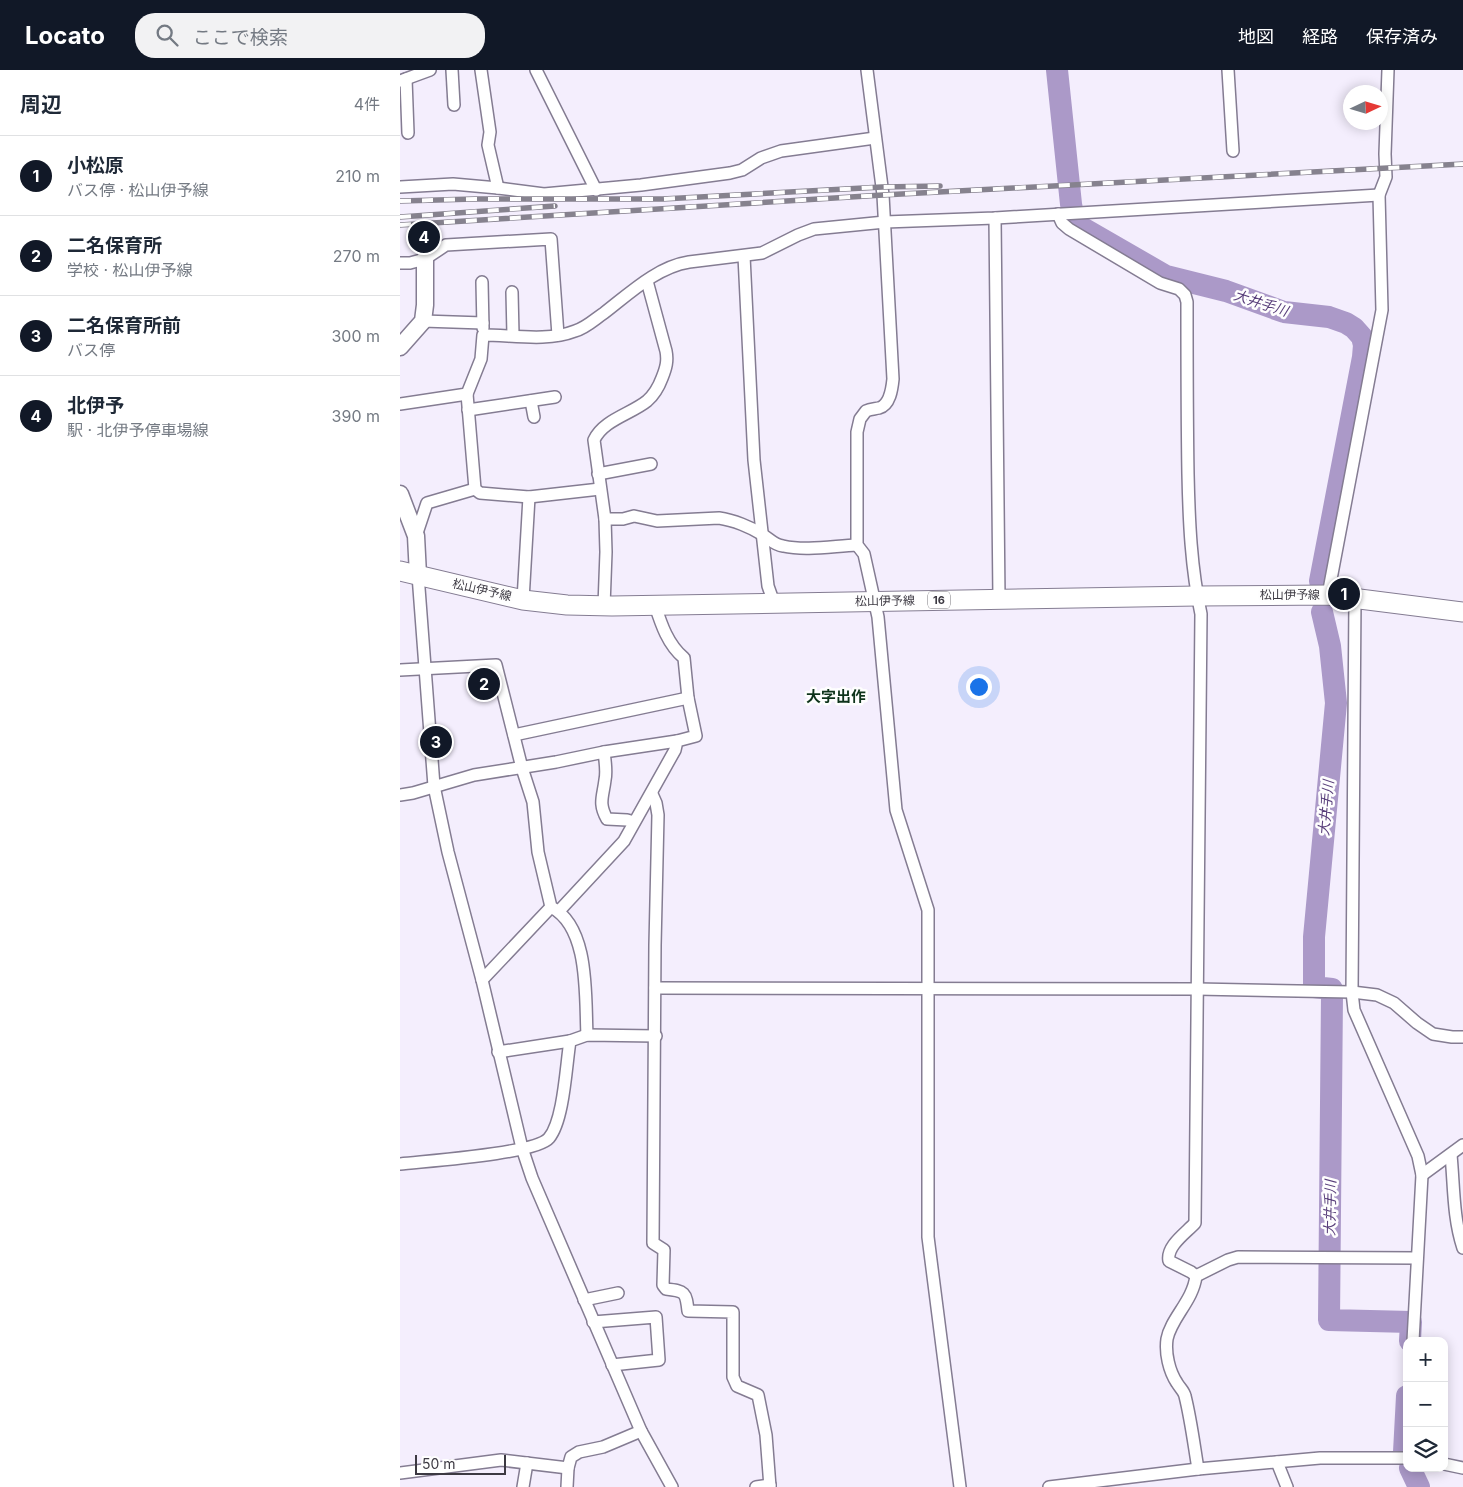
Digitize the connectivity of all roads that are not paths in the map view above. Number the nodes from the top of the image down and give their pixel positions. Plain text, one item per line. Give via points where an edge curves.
1 (430, 70) edge
2 (452, 70) edge
3 (480, 70) edge
4 (536, 70) edge
5 (867, 70) edge
6 (1228, 70) edge
7 (1388, 70) edge
8 (403, 80) edge
9 (454, 106) dead end
10 (408, 133) dead end
11 (875, 138) junction
12 (1233, 151) dead end
13 (400, 186) edge
14 (498, 188) junction
15 (596, 190) junction
16 (1379, 194) junction
17 (1067, 214) junction
18 (995, 218) junction
19 (885, 222) junction
20 (744, 256) junction
21 (425, 258) junction
22 (400, 264) edge
23 (647, 280) junction
24 (482, 282) dead end
25 (512, 292) dead end
26 (422, 321) junction
27 (483, 323) junction
28 (483, 335) junction
29 (513, 335) junction
30 (558, 335) junction
31 (400, 347) edge
32 (467, 394) junction
33 (555, 397) dead end
34 (531, 401) junction
35 (400, 404) edge
36 (468, 410) junction
37 (534, 417) dead end
38 (651, 464) dead end
39 (598, 474) junction
40 (475, 489) junction
41 (600, 489) junction
42 (400, 494) edge
43 (529, 497) junction
44 (605, 519) junction
45 (763, 535) junction
46 (416, 536) junction
47 (857, 545) junction
48 (409, 573) edge
49 (1328, 595) junction
50 (1197, 596) junction
51 (1355, 598) junction
52 (1000, 599) junction
53 (523, 600) junction
54 (874, 601) junction
55 (774, 603) junction
56 (655, 605) junction
57 (604, 606) junction
58 (1463, 612) edge
59 (424, 669) junction
60 (400, 670) edge
61 (688, 698) junction
62 (514, 735) junction
63 (677, 741) junction
64 (604, 752) junction
65 (522, 768) junction
66 (434, 786) junction
67 (652, 794) junction
68 (400, 795) edge
69 (634, 822) junction
70 (555, 909) junction
71 (482, 980) junction
72 (655, 988) junction
73 (929, 989) junction
74 (1197, 989) junction
75 (1352, 992) junction
76 (587, 1035) junction
77 (656, 1036) junction
78 (1463, 1036) edge
79 (570, 1041) junction
80 (498, 1052) junction
81 (1463, 1146) edge
82 (522, 1148) junction
83 (1451, 1154) junction
84 (400, 1164) edge
85 (1422, 1175) junction
86 (1463, 1248) edge
87 (1417, 1258) junction
88 (1196, 1276) junction
89 (618, 1293) dead end
90 (584, 1300) junction
91 (593, 1322) junction
92 (1413, 1337) edge
93 (612, 1365) junction
94 (641, 1431) junction
95 (1403, 1458) edge
96 (1277, 1462) junction
97 (527, 1463) junction
98 (1448, 1465) edge
99 (568, 1468) junction
100 (1463, 1468) edge
101 (1198, 1469) junction
102 (400, 1473) edge
103 (770, 1486) edge
104 (523, 1487) edge
105 (567, 1487) edge
106 (672, 1487) edge
107 (756, 1487) edge
108 (960, 1487) edge
109 (1049, 1487) edge
110 (1287, 1487) edge

1 - 8 street
2 - 9 street
3 - 14 street via 490,132 488,145
4 - 15 street
5 - 11 street
6 - 12 street
7 - 16 street via 1386,178
8 - 10 street
11 - 15 street via 781,151 730,173
11 - 19 street
13 - 14 street via 453,184
14 - 15 street via 544,194
16 - 17 street
16 - 49 street via 1382,310
17 - 18 street
17 - 50 street via 1062,223 1069,228 1185,295 1189,510
18 - 19 street
18 - 52 street
19 - 20 street via 814,229 762,253
19 - 47 street via 893,379 886,404 866,410 857,432
20 - 23 street via 678,264
20 - 45 street via 754,460
21 - 22 street
21 - 26 main road
21 - 30 street via 446,245 551,240
23 - 30 street via 586,326
23 - 39 street via 668,360 666,370 648,401 597,434 594,440
24 - 27 street
25 - 29 street
26 - 27 street
26 - 31 main road
27 - 28 street
28 - 29 street
28 - 32 street via 481,360
29 - 30 street
32 - 35 street
32 - 36 street
33 - 34 street
34 - 36 street
34 - 37 street
36 - 40 street
38 - 39 street
39 - 41 street
40 - 43 street via 480,494
40 - 46 street via 427,503
41 - 43 street
41 - 44 street
42 - 46 main road
43 - 53 street
44 - 45 street via 634,516 657,521 719,518
44 - 57 street
45 - 47 street via 772,543 783,546
45 - 55 street via 768,586
46 - 48 main road
47 - 54 street via 864,554
48 - 53 main road, 松山伊予線 / 16
48 - 59 street
49 - 50 main road, 松山伊予線 / 16
49 - 51 main road, 松山伊予線 / 16
50 - 52 main road, 松山伊予線 / 16
50 - 74 street via 1201,614
51 - 58 main road, 松山伊予線 / 16
51 - 75 street
52 - 54 main road, 松山伊予線 / 16
53 - 57 main road, 松山伊予線 / 16
54 - 55 main road, 松山伊予線 / 16
54 - 73 street via 896,810 928,910
55 - 56 main road, 松山伊予線 / 16
56 - 57 main road, 松山伊予線 / 16
56 - 61 street via 661,626 677,653 684,658
59 - 60 street
59 - 62 street via 496,665
59 - 66 street
61 - 62 street
61 - 63 street via 696,736
62 - 65 street
63 - 64 street
63 - 67 street
64 - 65 street
64 - 69 street via 603,811 607,819
65 - 66 street via 474,775
65 - 70 street via 533,802 538,852
66 - 68 street
66 - 71 street
67 - 69 street
67 - 72 street via 658,815
69 - 70 street via 624,841
70 - 71 street
70 - 76 street via 567,920 579,941
71 - 80 street
72 - 73 street
72 - 77 street
73 - 74 street
73 - 108 street via 928,1237
74 - 75 street
74 - 88 street via 1195,1223 1168,1255 1169,1261
75 - 78 street via 1386,999 1433,1034
75 - 85 street via 1354,1010 1418,1156
76 - 77 street
76 - 79 street
77 - 103 street via 653,1243 664,1250 663,1285 686,1295 688,1311 733,1312 732,1377 737,1386 758,1394 766,1435
79 - 80 street
79 - 82 street via 558,1119 549,1138
80 - 82 street
81 - 83 street
82 - 84 street
82 - 90 street
83 - 85 street
83 - 86 street via 1456,1217
85 - 87 street
87 - 88 street via 1238,1257
87 - 92 street
88 - 101 street via 1167,1341 1170,1366 1176,1382 1185,1393
89 - 90 street
90 - 91 street
91 - 93 street
91 - 93 street via 656,1317 659,1360
93 - 94 street
94 - 99 street via 604,1448 579,1452 571,1457
94 - 106 street
95 - 96 street via 1320,1458
96 - 101 street
96 - 110 street
97 - 99 street
97 - 102 street via 501,1460
97 - 104 street
98 - 100 street
99 - 105 street
101 - 109 street
103 - 107 street

